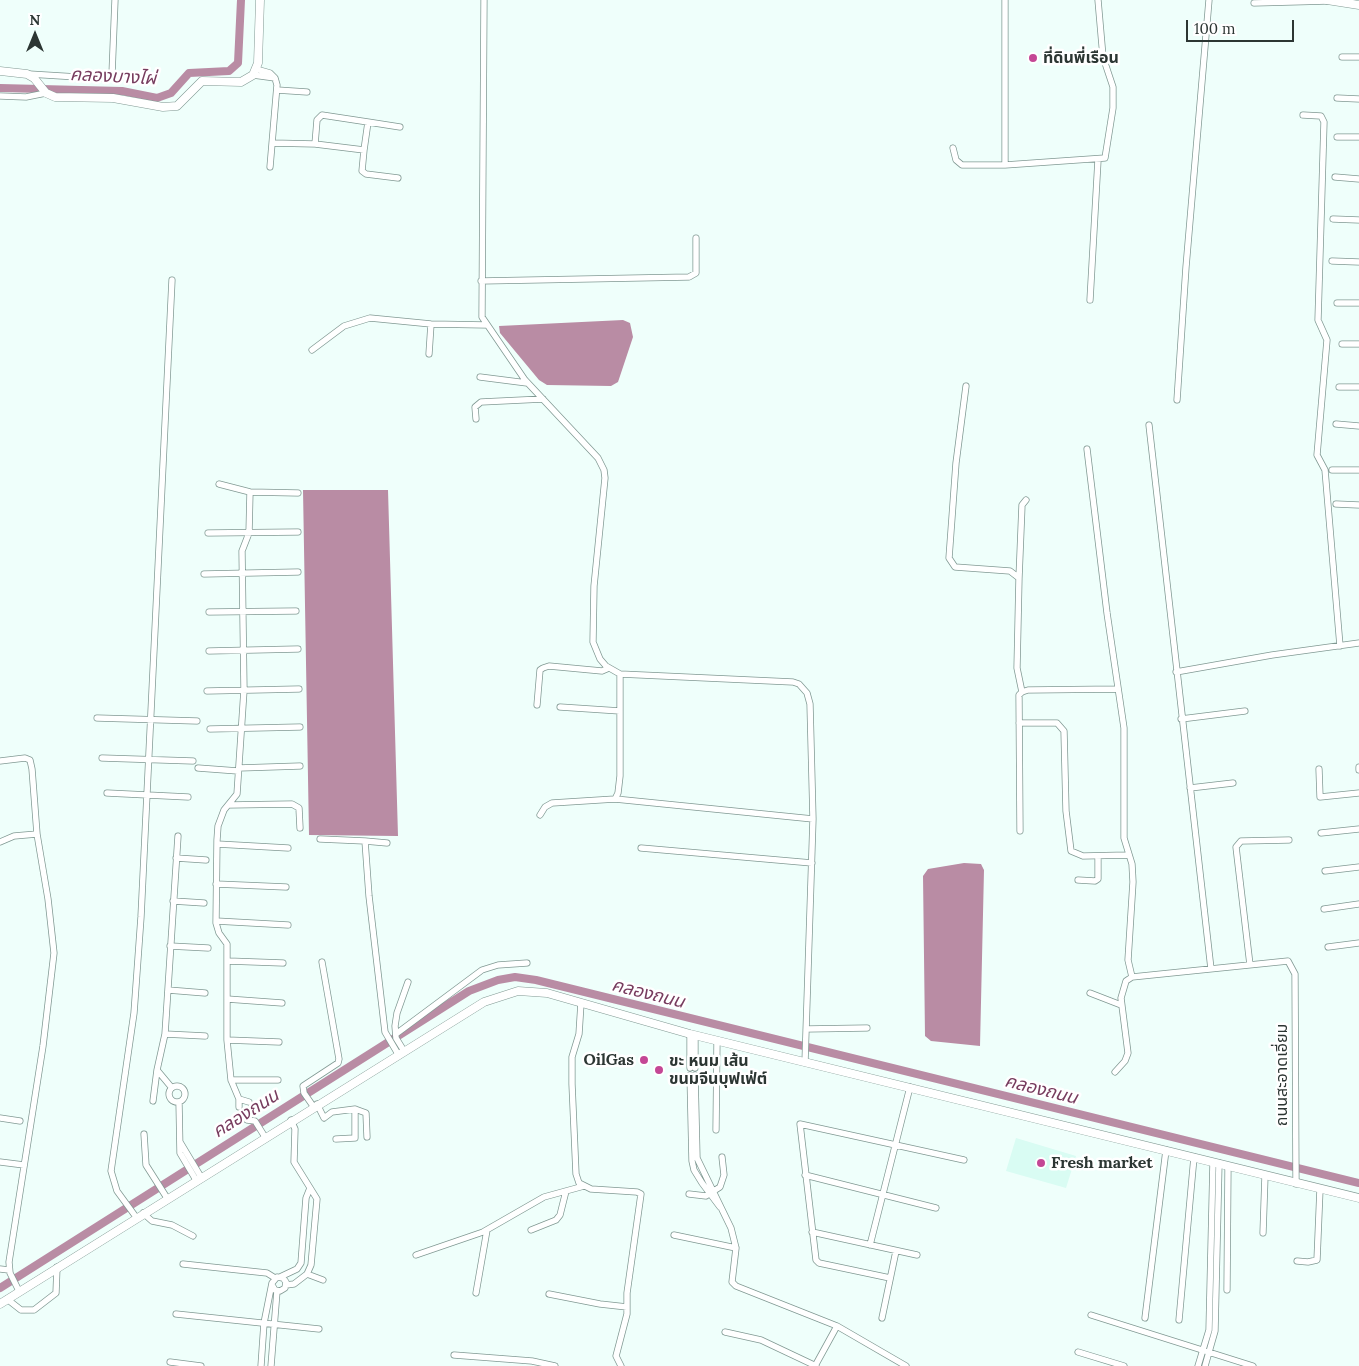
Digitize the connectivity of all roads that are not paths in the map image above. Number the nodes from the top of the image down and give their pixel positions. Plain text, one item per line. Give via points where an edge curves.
1 (115, 0) edge
2 (260, 0) edge
3 (484, 0) edge
4 (1005, 0) edge
5 (1098, 0) edge
6 (1209, 0) edge
7 (1328, 1) edge
8 (1254, 3) dead end
9 (1359, 5) edge
10 (1342, 57) dead end
11 (1359, 57) edge
12 (0, 72) edge
13 (255, 72) junction
14 (27, 74) junction
15 (43, 89) junction
16 (277, 90) junction
17 (307, 92) dead end
18 (0, 96) edge
19 (1337, 98) dead end
20 (1359, 98) edge
21 (1303, 114) dead end
22 (368, 122) junction
23 (400, 127) dead end
24 (1337, 136) dead end
25 (1359, 137) edge
26 (272, 143) junction
27 (314, 144) junction
28 (953, 148) dead end
29 (364, 150) junction
30 (1098, 160) junction
31 (1005, 165) junction
32 (270, 167) dead end
33 (1335, 177) dead end
34 (398, 178) dead end
35 (1359, 179) edge
36 (1333, 219) dead end
37 (1359, 220) edge
38 (696, 238) dead end
39 (1332, 261) dead end
40 (1359, 262) edge
41 (172, 280) dead end
42 (481, 280) junction
43 (1090, 300) dead end
44 (1337, 302) dead end
45 (1359, 303) edge
46 (431, 324) junction
47 (486, 325) junction
48 (1342, 344) dead end
49 (1359, 344) edge
50 (312, 350) dead end
51 (429, 354) dead end
52 (480, 377) dead end
53 (528, 383) junction
54 (966, 386) dead end
55 (1339, 387) dead end
56 (1359, 387) edge
57 (543, 399) junction
58 (1177, 400) dead end
59 (476, 419) dead end
60 (1336, 424) dead end
61 (1148, 425) dead end
62 (1359, 426) edge
63 (1087, 449) dead end
64 (1332, 470) dead end
65 (1359, 470) edge
66 (219, 484) dead end
67 (250, 492) junction
68 (298, 493) dead end
69 (1026, 500) dead end
70 (1336, 504) dead end
71 (1359, 506) edge
72 (298, 532) dead end
73 (208, 533) dead end
74 (249, 533) junction
75 (298, 572) dead end
76 (241, 573) junction
77 (204, 574) dead end
78 (1019, 578) junction
79 (209, 612) dead end
80 (242, 612) junction
81 (296, 612) dead end
82 (1359, 643) edge
83 (1340, 646) junction
84 (298, 650) dead end
85 (209, 651) dead end
86 (242, 651) junction
87 (609, 668) junction
88 (1176, 672) junction
89 (620, 674) junction
90 (300, 689) dead end
91 (1118, 689) junction
92 (244, 690) junction
93 (207, 691) dead end
94 (1022, 692) junction
95 (537, 705) dead end
96 (560, 707) dead end
97 (620, 711) junction
98 (1245, 711) dead end
99 (97, 718) dead end
100 (151, 719) junction
101 (1181, 719) junction
102 (198, 721) dead end
103 (1019, 723) junction
104 (300, 727) dead end
105 (210, 728) dead end
106 (242, 729) junction
107 (102, 758) dead end
108 (149, 760) junction
109 (0, 761) edge
110 (193, 761) dead end
111 (300, 766) dead end
112 (198, 768) dead end
113 (239, 769) junction
114 (1319, 769) dead end
115 (1233, 783) dead end
116 (1190, 788) junction
117 (106, 793) dead end
118 (1359, 793) edge
119 (147, 795) junction
120 (188, 797) dead end
121 (616, 799) junction
122 (229, 805) junction
123 (540, 815) dead end
124 (813, 819) junction
125 (300, 828) dead end
126 (1359, 829) edge
127 (1020, 831) dead end
128 (1322, 833) dead end
129 (37, 834) junction
130 (178, 836) dead end
131 (320, 839) dead end
132 (1288, 840) dead end
133 (365, 841) junction
134 (0, 842) edge
135 (387, 843) dead end
136 (217, 844) junction
137 (288, 848) dead end
138 (641, 848) dead end
139 (1128, 855) junction
140 (1098, 856) junction
141 (176, 858) junction
142 (206, 860) dead end
143 (812, 862) junction
144 (1359, 867) edge
145 (1325, 871) dead end
146 (1078, 880) dead end
147 (216, 884) junction
148 (286, 887) dead end
149 (173, 901) junction
150 (204, 903) dead end
151 (1359, 904) edge
152 (1324, 909) dead end
153 (216, 921) junction
154 (288, 925) dead end
155 (1359, 943) edge
156 (170, 946) junction
157 (1328, 947) dead end
158 (208, 948) dead end
159 (228, 961) junction
160 (322, 962) dead end
161 (282, 963) dead end
162 (527, 963) dead end
163 (1250, 965) junction
164 (1211, 969) junction
165 (1132, 977) junction
166 (408, 982) dead end
167 (168, 990) junction
168 (205, 993) dead end
169 (1090, 993) dead end
170 (227, 999) junction
171 (282, 1003) dead end
172 (581, 1003) junction
173 (1121, 1005) junction
174 (867, 1028) dead end
175 (806, 1029) junction
176 (165, 1034) junction
177 (692, 1034) junction
178 (205, 1036) dead end
179 (396, 1036) junction
180 (227, 1040) junction
181 (717, 1040) junction
182 (279, 1042) dead end
183 (400, 1051) junction
184 (806, 1058) junction
185 (157, 1070) junction
186 (1115, 1072) dead end
187 (231, 1080) junction
188 (278, 1080) dead end
189 (910, 1087) junction
190 (172, 1088) junction
191 (239, 1099) junction
192 (152, 1101) dead end
193 (179, 1102) junction
194 (249, 1102) tunnel mouth
195 (314, 1104) junction
196 (239, 1107) tunnel mouth
197 (355, 1109) junction
198 (256, 1114) tunnel mouth
199 (0, 1118) edge
200 (247, 1120) tunnel mouth
201 (291, 1120) junction
202 (20, 1121) dead end
203 (255, 1122) junction
204 (716, 1130) dead end
205 (144, 1134) dead end
206 (264, 1135) junction
207 (367, 1137) dead end
208 (336, 1139) dead end
209 (895, 1144) junction
210 (1166, 1150) junction
211 (1194, 1157) junction
212 (722, 1158) dead end
213 (964, 1160) dead end
214 (0, 1162) edge
215 (1216, 1163) junction
216 (24, 1165) junction
217 (1228, 1166) junction
218 (805, 1175) junction
219 (197, 1176) junction
220 (1265, 1176) junction
221 (1296, 1180) junction
222 (584, 1186) junction
223 (310, 1188) junction
224 (1320, 1189) junction
225 (566, 1191) junction
226 (713, 1193) junction
227 (689, 1194) dead end
228 (883, 1194) junction
229 (166, 1196) junction
230 (1359, 1198) edge
231 (936, 1208) dead end
232 (143, 1213) junction
233 (134, 1215) junction
234 (487, 1230) junction
235 (531, 1230) dead end
236 (812, 1232) junction
237 (1263, 1233) dead end
238 (674, 1235) dead end
239 (193, 1236) dead end
240 (870, 1245) junction
241 (736, 1248) junction
242 (896, 1251) junction
243 (416, 1255) dead end
244 (917, 1255) dead end
245 (1297, 1261) dead end
246 (183, 1264) dead end
247 (58, 1267) junction
248 (0, 1269) edge
249 (9, 1272) junction
250 (307, 1274) junction
251 (277, 1278) junction
252 (890, 1278) junction
253 (323, 1280) dead end
254 (272, 1285) junction
255 (286, 1285) junction
256 (18, 1289) junction
257 (1227, 1290) dead end
258 (278, 1291) junction
259 (476, 1293) dead end
260 (549, 1294) dead end
261 (3, 1302) edge
262 (627, 1306) junction
263 (176, 1314) dead end
264 (1091, 1315) dead end
265 (882, 1318) dead end
266 (1144, 1318) dead end
267 (1179, 1320) dead end
268 (264, 1323) junction
269 (275, 1325) junction
270 (837, 1326) junction
271 (319, 1329) dead end
272 (725, 1332) dead end
273 (1206, 1351) junction
274 (1078, 1352) dead end
275 (454, 1356) dead end
276 (170, 1362) dead end
277 (201, 1366) edge
278 (261, 1366) edge
279 (271, 1366) edge
280 (555, 1366) edge
281 (621, 1366) edge
282 (815, 1366) edge
283 (906, 1366) edge
284 (1124, 1366) edge
285 (1198, 1366) edge
286 (1204, 1366) edge
287 (1253, 1366) edge

1 - 14 street via 112,74 107,78 94,78
2 - 13 street
3 - 42 street
4 - 31 street
5 - 30 street via 1103,57 1112,79 1114,97 1106,156
6 - 58 street
7 - 8 street
7 - 9 street
10 - 11 street
12 - 14 street
13 - 15 street via 241,82 202,81 180,105 174,107 113,98 55,97
13 - 16 street via 275,78
14 - 15 street
15 - 18 street via 20,97
16 - 17 street
16 - 26 street
19 - 20 street
21 - 83 street via 1321,116 1324,122 1318,320 1327,340 1317,455 1325,470
22 - 23 street
22 - 27 street via 322,115 317,120
22 - 29 street
24 - 25 street
26 - 27 street
26 - 32 street
27 - 29 street
28 - 31 street via 956,160 962,165
29 - 34 street via 362,171
30 - 31 street
30 - 43 street
33 - 35 street
36 - 37 street
38 - 42 street via 696,273 689,277
39 - 40 street
41 - 100 street
42 - 47 street via 482,317
44 - 45 street
46 - 47 street
46 - 50 street via 370,318 344,326
46 - 51 street
47 - 53 street
48 - 49 street
52 - 53 street
53 - 57 street
54 - 78 street via 949,558 954,567 1010,571
55 - 56 street
57 - 59 street via 481,402 475,407
57 - 87 street via 598,458 604,470 594,586 593,642 600,659
60 - 62 street
61 - 88 street via 1174,631
63 - 91 street
64 - 65 street
66 - 67 street
67 - 68 street
67 - 74 street
69 - 78 street via 1022,505
70 - 71 street
72 - 74 street
73 - 74 street
74 - 76 street via 242,551
75 - 76 street
76 - 77 street
76 - 80 street
78 - 94 street via 1017,668
79 - 80 street
80 - 81 street
80 - 86 street
82 - 83 street
83 - 88 street
84 - 86 street
85 - 86 street
86 - 92 street
87 - 89 street
87 - 95 street via 602,671 543,668 540,670
88 - 101 street
89 - 97 street
89 - 124 street via 799,684 807,693 810,704
90 - 92 street
91 - 94 street
91 - 139 street via 1124,728 1124,838
92 - 93 street
92 - 106 street
94 - 103 street via 1019,695
96 - 97 street
97 - 121 street via 620,776
98 - 101 street
99 - 100 street
100 - 102 street
100 - 108 street
101 - 116 street
103 - 127 street
103 - 140 street via 1061,725 1065,742 1066,810 1071,851 1083,856
104 - 106 street
105 - 106 street
106 - 113 street
107 - 108 street
108 - 110 street
108 - 119 street
109 - 129 street via 30,760
111 - 113 street
112 - 113 street
113 - 122 street via 237,794
114 - 118 street via 1320,797
115 - 116 street
116 - 164 street
117 - 119 street
119 - 120 street
119 - 233 street via 134,1013 111,1166 113,1183
121 - 123 street via 552,804 545,807
121 - 124 street
122 - 125 street via 292,804 299,808
122 - 136 street via 218,826
124 - 143 street
126 - 128 street
129 - 134 street via 14,836
129 - 216 street via 54,953
130 - 141 street
131 - 133 street
132 - 163 street via 1241,842 1236,847
133 - 135 street
133 - 183 street via 380,996 387,1038
136 - 137 street
136 - 147 street
138 - 143 street
139 - 140 street
139 - 165 street via 1133,882 1128,960
140 - 146 street via 1098,879
141 - 142 street
141 - 149 street
143 - 175 street
144 - 145 street
147 - 148 street
147 - 153 street
149 - 150 street
149 - 156 street
151 - 152 street
153 - 154 street
153 - 159 street via 218,933 227,944
155 - 157 street
156 - 158 street
156 - 167 street
159 - 161 street
159 - 170 street
160 - 195 street via 339,1059 338,1063 303,1086 304,1093
162 - 179 street via 482,970
163 - 164 street
163 - 221 street, ถนนสะอาดเอี่ยม via 1288,961 1295,974
164 - 165 street
165 - 173 street via 1124,985
166 - 179 street via 397,1013
167 - 168 street
167 - 176 street
169 - 173 street
170 - 171 street
170 - 180 street
172 - 177 street
172 - 183 street via 518,991 498,996
172 - 222 street via 579,1034 572,1057 572,1084 576,1174
173 - 186 street via 1128,1052 1125,1062
174 - 175 street
175 - 184 street
176 - 178 street
176 - 185 street
177 - 181 street
177 - 226 street via 697,1158
179 - 183 street
180 - 182 street
180 - 187 street
181 - 184 street
181 - 204 street
183 - 195 street
184 - 189 street
185 - 190 street
185 - 192 street
187 - 188 street
187 - 191 street
189 - 209 street
189 - 210 street
190 - 193 street via 170,1098
190 - 193 street via 179,1086 185,1090 185,1098
191 - 194 street
191 - 196 street
193 - 219 street via 180,1142
195 - 197 street via 324,1118 332,1112
195 - 201 street
197 - 207 street via 366,1113
197 - 208 street via 355,1138
198 - 203 street
199 - 202 street
200 - 203 street
201 - 206 street
201 - 223 street via 295,1129 294,1162
203 - 206 street
205 - 229 street via 146,1165
206 - 219 street
209 - 213 street
209 - 218 street via 800,1124
209 - 228 street
210 - 211 street
210 - 266 street
211 - 215 street
211 - 267 street
212 - 226 street via 724,1180
214 - 216 street
215 - 217 street
215 - 273 street via 1213,1311
216 - 249 street
217 - 220 street
217 - 257 street
218 - 228 street
218 - 236 street
219 - 229 street
220 - 221 street
220 - 237 street
221 - 224 street
222 - 225 street
222 - 262 street via 641,1194
223 - 250 street via 317,1199 311,1265
223 - 251 street via 306,1198 301,1263
224 - 230 street
224 - 245 street via 1316,1260
225 - 234 street via 544,1197
225 - 235 street via 556,1220
226 - 227 street via 706,1196
226 - 241 street via 731,1228
228 - 231 street
228 - 240 street
229 - 232 street
232 - 233 street
232 - 239 street via 152,1221 172,1225
233 - 247 street
234 - 243 street
234 - 259 street
236 - 240 street
236 - 252 street via 814,1256 819,1263
238 - 241 street
240 - 242 street
241 - 270 street via 732,1276 736,1286
242 - 244 street
242 - 252 street
246 - 251 street via 267,1273
247 - 256 street
247 - 261 street via 56,1293 38,1307 31,1311 21,1310
248 - 249 street
249 - 256 street
250 - 253 street
250 - 255 street via 294,1284
251 - 254 street
251 - 255 street via 284,1280
252 - 265 street
254 - 258 street
254 - 268 street
255 - 258 street
256 - 261 street
258 - 269 street
260 - 262 street
262 - 281 street via 616,1356
263 - 268 street
264 - 273 street
268 - 269 street
268 - 278 street
269 - 271 street
269 - 279 street
270 - 282 street
270 - 283 street
272 - 282 street via 761,1340
273 - 285 street
273 - 286 street
273 - 287 street
274 - 284 street
275 - 280 street via 532,1361
276 - 277 street

